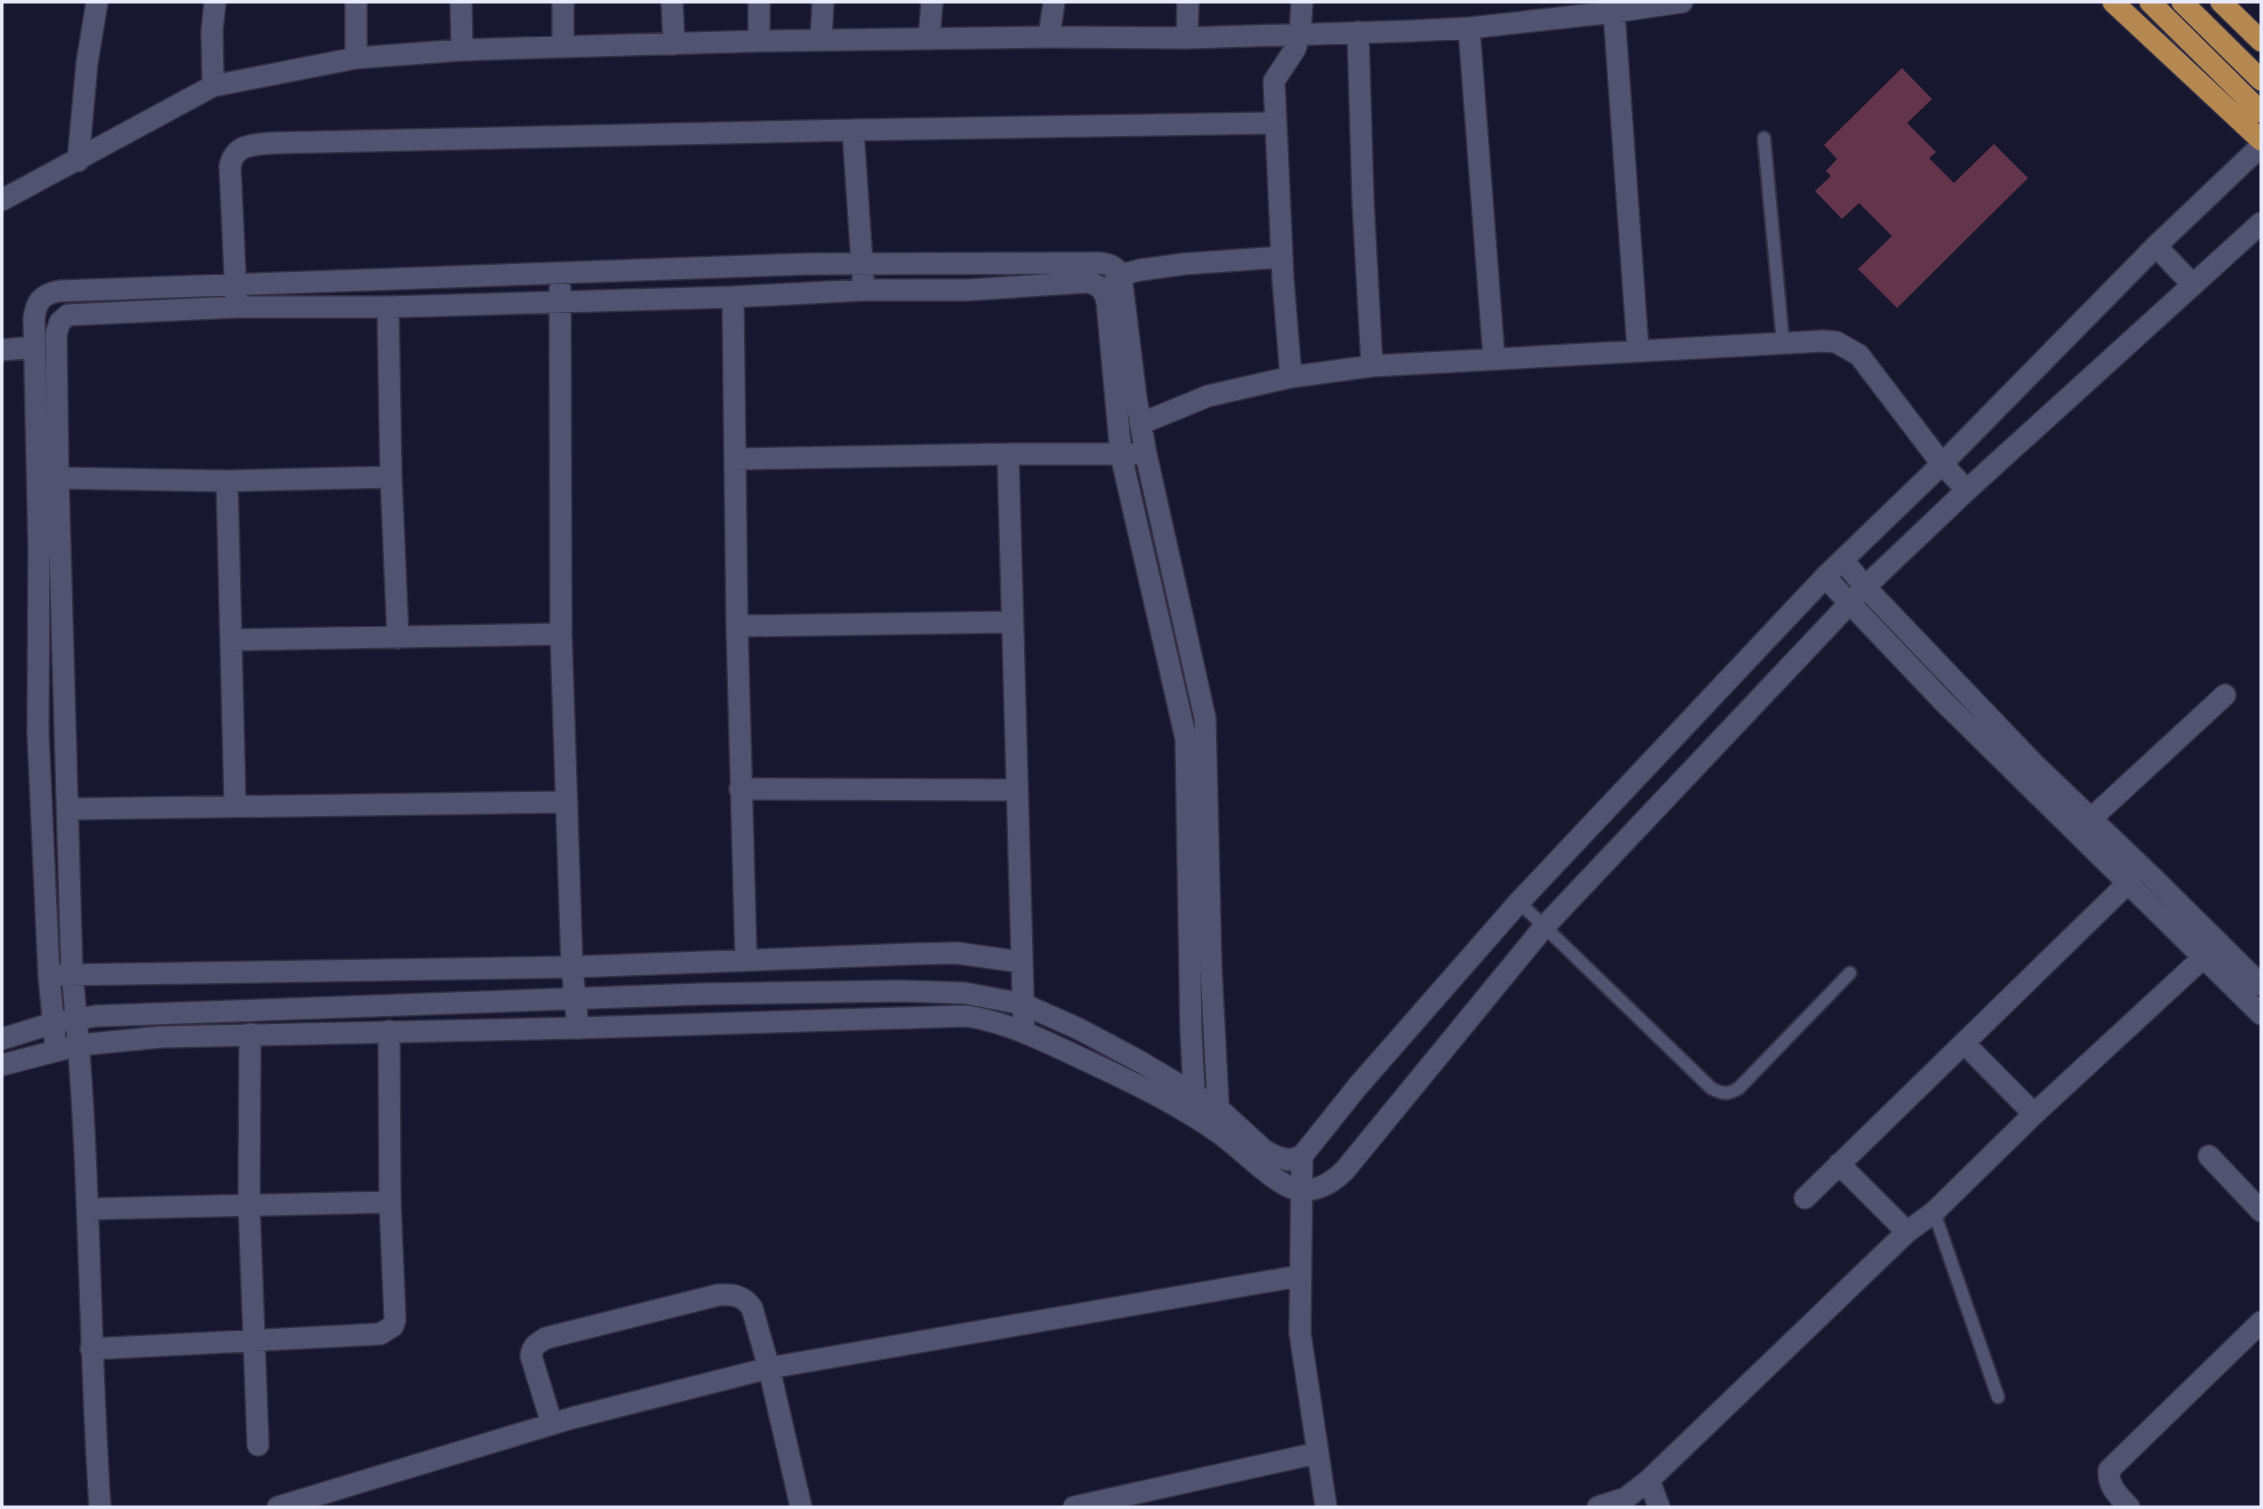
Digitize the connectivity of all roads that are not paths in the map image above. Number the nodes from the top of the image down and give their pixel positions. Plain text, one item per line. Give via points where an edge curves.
1 (97, 2) edge
2 (215, 2) edge
3 (356, 2) edge
4 (461, 2) edge
5 (563, 2) edge
6 (672, 2) edge
7 (759, 2) edge
8 (823, 2) edge
9 (932, 2) edge
10 (1054, 2) edge
11 (1188, 2) edge
12 (1302, 2) edge
13 (1682, 2) edge
14 (2113, 2) edge
15 (2150, 2) edge
16 (2182, 2) edge
17 (2221, 2) edge
18 (1627, 8) edge
19 (1550, 11) edge
20 (1469, 28) junction
21 (1358, 32) junction
22 (1300, 34) junction
23 (1049, 37) junction
24 (1187, 38) junction
25 (929, 39) junction
26 (821, 40) junction
27 (760, 41) junction
28 (2261, 41) edge
29 (674, 44) junction
30 (563, 46) junction
31 (462, 50) junction
32 (356, 58) junction
33 (2261, 80) edge
34 (213, 86) junction
35 (2261, 112) edge
36 (1275, 124) junction
37 (853, 130) junction
38 (1764, 138) dead end
39 (2261, 140) edge
40 (2261, 146) edge
41 (78, 161) junction
42 (2, 200) edge
43 (2261, 223) edge
44 (2156, 246) junction
45 (1282, 257) junction
46 (862, 264) junction
47 (560, 274) junction
48 (1121, 275) junction
49 (234, 285) junction
50 (2193, 285) junction
51 (864, 290) junction
52 (1105, 293) junction
53 (733, 297) junction
54 (38, 302) junction
55 (561, 302) junction
56 (237, 307) junction
57 (388, 307) junction
58 (63, 318) junction
59 (1783, 343) junction
60 (34, 347) junction
61 (2, 350) edge
62 (1638, 350) junction
63 (1494, 358) junction
64 (1372, 366) junction
65 (1291, 377) junction
66 (1140, 424) junction
67 (1008, 454) junction
68 (1146, 454) junction
69 (1121, 455) junction
70 (735, 459) junction
71 (1942, 464) junction
72 (391, 477) junction
73 (58, 478) junction
74 (227, 481) junction
75 (1967, 490) junction
76 (1843, 560) junction
77 (1825, 577) junction
78 (1857, 595) junction
79 (1011, 622) junction
80 (737, 626) junction
81 (561, 634) junction
82 (398, 638) junction
83 (232, 640) junction
84 (2225, 695) dead end
85 (740, 789) junction
86 (1017, 790) junction
87 (567, 802) junction
88 (235, 805) junction
89 (68, 809) junction
90 (2084, 825) junction
91 (2128, 883) junction
92 (1519, 902) junction
93 (1544, 927) junction
94 (2212, 949) junction
95 (746, 959) junction
96 (1020, 962) junction
97 (572, 967) junction
98 (1850, 973) dead end
99 (72, 975) junction
100 (49, 976) junction
101 (2261, 985) edge
102 (575, 999) junction
103 (1023, 1004) junction
104 (2261, 1014) edge
105 (77, 1018) junction
106 (53, 1023) junction
107 (578, 1028) junction
108 (389, 1031) junction
109 (1024, 1031) junction
110 (250, 1034) junction
111 (2, 1039) edge
112 (1964, 1043) junction
113 (79, 1045) junction
114 (56, 1049) junction
115 (9, 1063) edge
116 (1194, 1092) junction
117 (1218, 1108) junction
118 (2034, 1114) junction
119 (1195, 1118) junction
120 (1220, 1133) junction
121 (1302, 1156) junction
122 (2209, 1156) dead end
123 (1839, 1164) junction
124 (1302, 1190) junction
125 (1805, 1198) dead end
126 (390, 1202) junction
127 (249, 1204) junction
128 (88, 1209) junction
129 (2261, 1211) edge
130 (1934, 1212) junction
131 (1908, 1233) junction
132 (1299, 1276) junction
133 (2261, 1322) edge
134 (256, 1341) junction
135 (91, 1349) junction
136 (769, 1368) junction
137 (1998, 1397) dead end
138 (552, 1424) junction
139 (258, 1445) dead end
140 (1317, 1453) junction
141 (1649, 1480) junction
142 (100, 1507) edge
143 (278, 1507) edge
144 (801, 1507) edge
145 (1074, 1507) edge
146 (1326, 1507) edge
147 (1598, 1507) edge
148 (1659, 1507) edge
149 (2129, 1507) edge

1 - 41 street
2 - 34 street
3 - 32 street
4 - 31 street
5 - 30 street
6 - 29 street
7 - 27 street
8 - 26 street
9 - 25 street
10 - 23 street
11 - 24 street
12 - 22 street
13 - 18 street
14 - 39 highway
15 - 35 highway
16 - 33 highway
17 - 28 highway
18 - 19 street
18 - 62 street
19 - 20 street
20 - 21 street
20 - 63 street
21 - 22 street
21 - 64 street
22 - 24 street
22 - 36 street via 1291,58 1274,81
23 - 24 street
23 - 25 street
25 - 26 street
26 - 27 street
27 - 29 street
29 - 30 street
30 - 31 street
31 - 32 street
32 - 34 street
34 - 41 street
36 - 37 street
36 - 45 street
37 - 46 street
37 - 49 street via 247,146 232,156 230,166
38 - 59 lane
40 - 44 street
41 - 42 street
43 - 50 street
44 - 50 street
44 - 71 street
45 - 48 street via 1183,264
45 - 65 street
46 - 47 street
46 - 48 street via 1099,263 1117,268
46 - 51 street
47 - 49 street
47 - 55 street
48 - 52 street
48 - 66 street
49 - 54 street via 60,291 48,293
49 - 56 street
50 - 75 street
51 - 52 street via 968,290 1088,282
51 - 53 street
52 - 69 street
53 - 55 street
53 - 70 street
54 - 58 street
54 - 60 street
55 - 57 street
55 - 81 street
56 - 57 street
56 - 58 street
57 - 72 street
58 - 73 street via 56,334
59 - 62 street
59 - 71 street via 1836,342 1859,355
60 - 61 street
60 - 100 street via 38,733
62 - 63 street
63 - 64 street
64 - 65 street
65 - 66 street via 1208,396
66 - 68 street
67 - 69 street
67 - 70 street
67 - 79 street
68 - 69 street
68 - 117 street via 1206,728
69 - 116 street via 1186,738
70 - 80 street
71 - 75 street
71 - 76 street
72 - 74 street
72 - 82 street
73 - 74 street
73 - 89 street
74 - 83 street
75 - 78 street
76 - 77 street
76 - 78 street
77 - 78 street
77 - 92 street
78 - 90 street via 2024,753
78 - 93 street
79 - 80 street
79 - 86 street
80 - 85 street
81 - 82 street
81 - 87 street
82 - 83 street
83 - 88 street
84 - 90 street
85 - 86 street
85 - 95 street
86 - 96 street
87 - 88 street
87 - 97 street
88 - 89 street
89 - 99 street
90 - 91 street
90 - 94 street
91 - 94 street
91 - 112 street
92 - 93 lane
92 - 121 street
93 - 98 lane via 1711,1088 1722,1093 1739,1088
93 - 124 street via 1345,1170 1329,1184
94 - 101 street
94 - 104 street
94 - 118 street
95 - 96 street via 957,953
95 - 97 street
96 - 103 street
97 - 99 street
97 - 102 street
99 - 100 street
99 - 105 street
100 - 106 street
102 - 103 street via 902,991 964,993
102 - 105 street
102 - 107 street
103 - 109 street
103 - 116 street
105 - 106 street
105 - 113 street
106 - 111 street
106 - 114 street
107 - 108 street
107 - 109 street via 940,1016 989,1020
108 - 110 street
108 - 126 street
109 - 119 street
110 - 113 street
110 - 127 street
111 - 115 street
112 - 118 street
112 - 123 street
113 - 114 street
113 - 128 street
114 - 115 street
116 - 117 street
116 - 119 street
117 - 120 street
117 - 121 street via 1265,1151 1289,1160
118 - 130 street
119 - 120 street
120 - 124 street via 1283,1183
121 - 124 street
122 - 129 street
123 - 125 street
123 - 131 street
124 - 132 street
126 - 127 street
126 - 134 street via 393,1326 380,1334
127 - 128 street
127 - 134 street
128 - 135 street
130 - 131 street
130 - 137 lane
131 - 141 street
132 - 136 street
132 - 140 street via 1300,1333
133 - 149 street via 2109,1471 2112,1489
134 - 135 street
134 - 139 street
135 - 142 street
136 - 138 street
136 - 138 street via 752,1308 738,1296 718,1295 546,1338 536,1344 531,1356
136 - 144 street
138 - 143 street
140 - 145 street
140 - 146 street
141 - 147 street via 1626,1497
141 - 148 street

